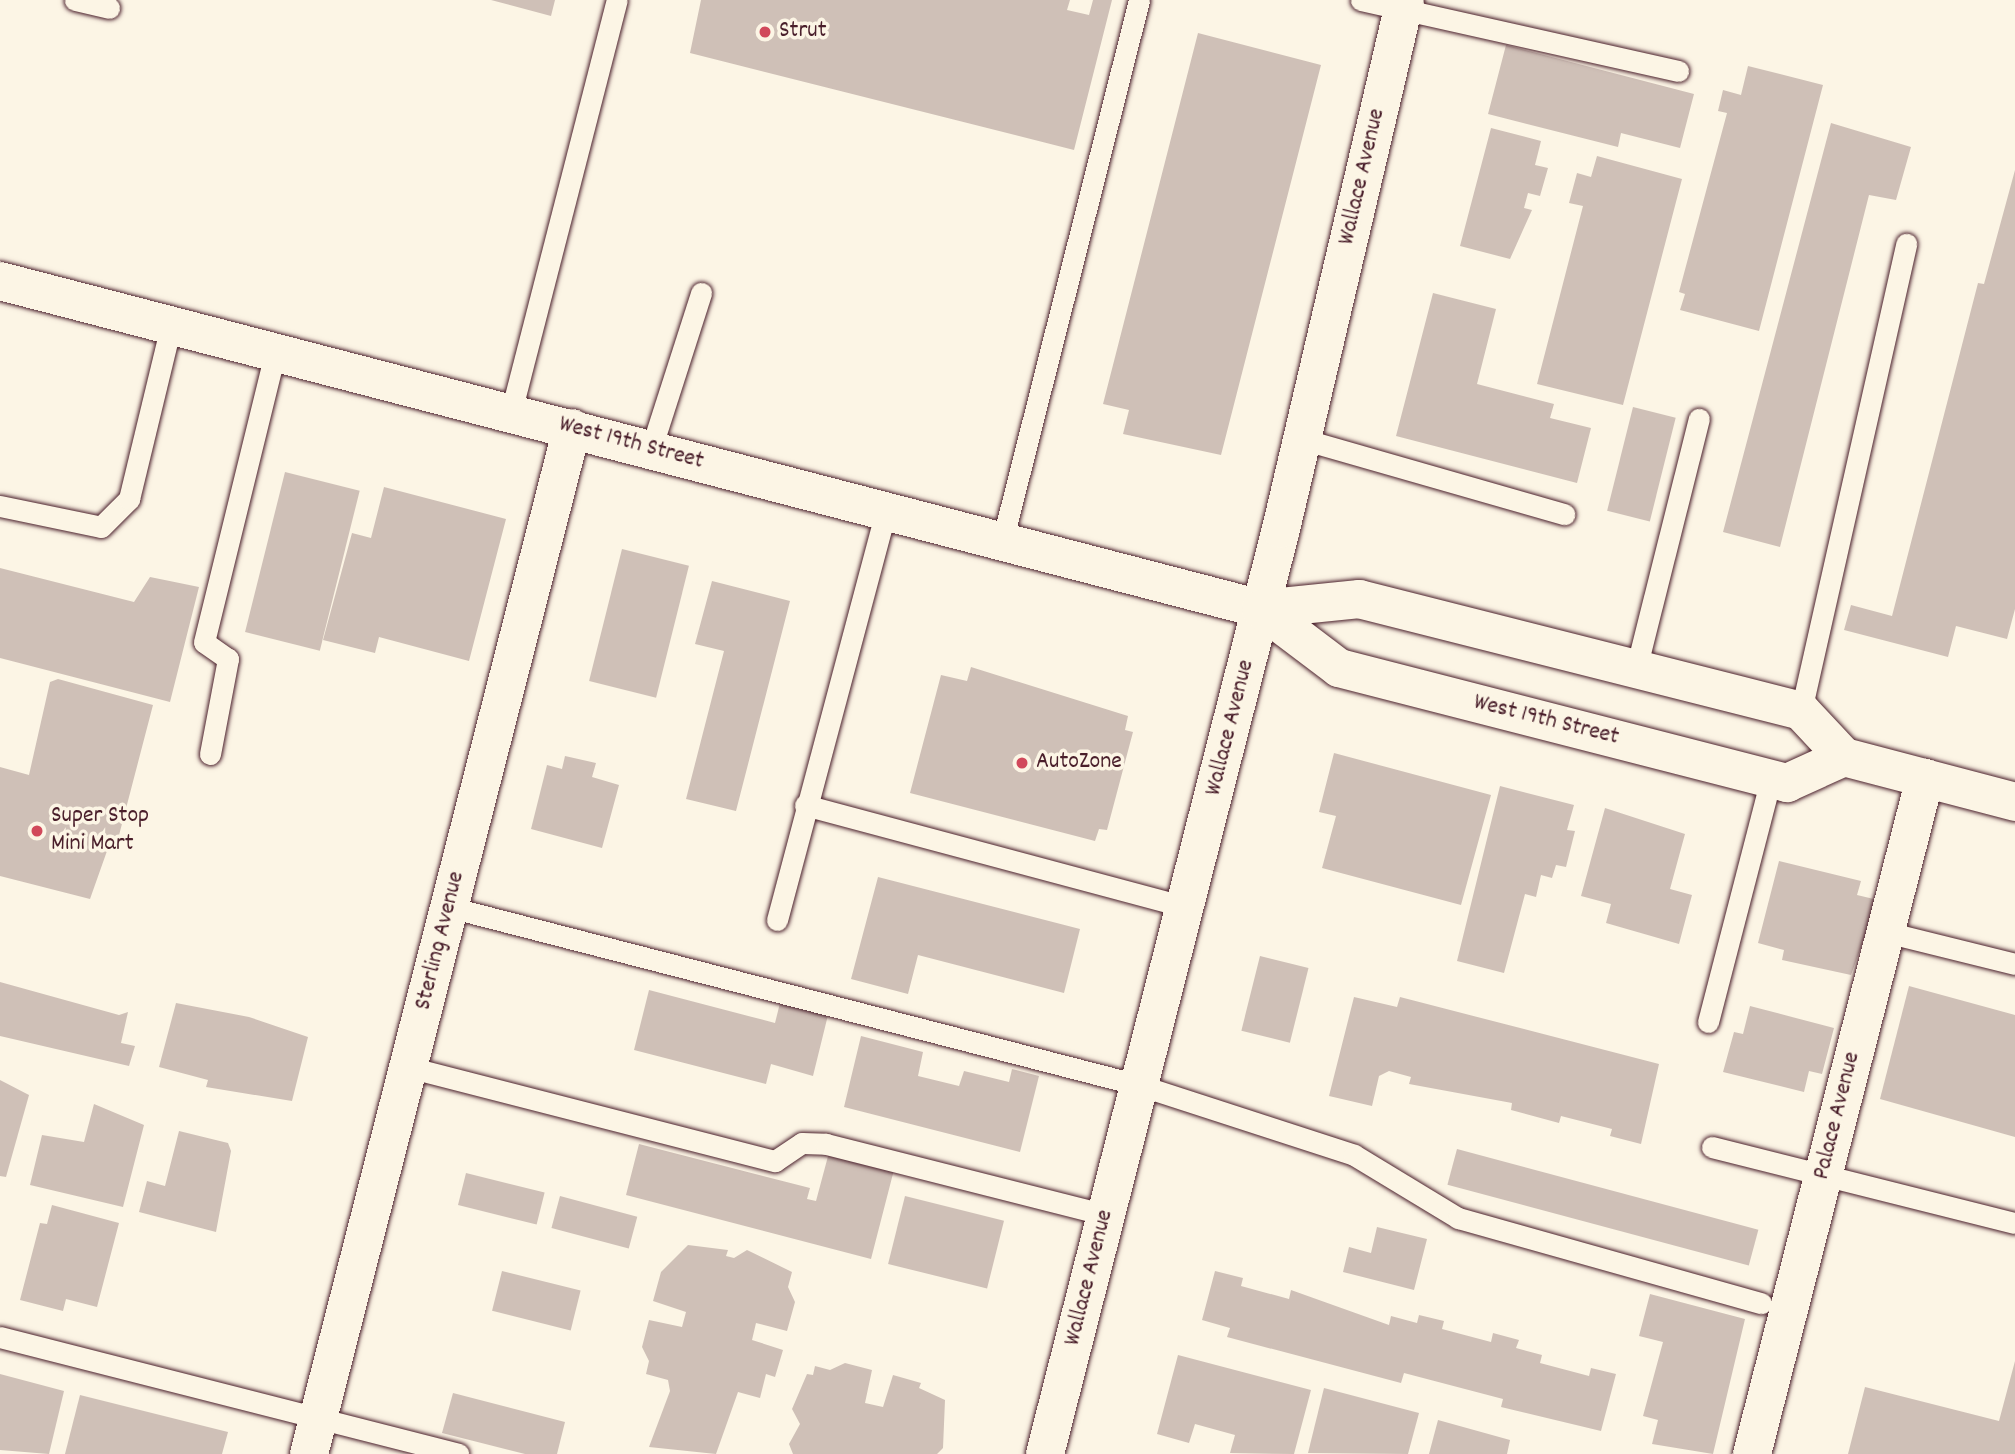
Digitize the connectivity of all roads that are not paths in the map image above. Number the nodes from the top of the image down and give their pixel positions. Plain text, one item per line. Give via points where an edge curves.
1 (75, 0) edge
2 (617, 0) edge
3 (1139, 0) edge
4 (1361, 0) edge
5 (1404, 5) edge
6 (110, 8) dead end
7 (1678, 71) dead end
8 (1906, 244) dead end
9 (0, 281) edge
10 (701, 293) dead end
11 (171, 325) junction
12 (275, 352) junction
13 (511, 412) junction
14 (1699, 419) dead end
15 (572, 428) junction
16 (1302, 439) junction
17 (651, 449) junction
18 (0, 506) edge
19 (886, 511) junction
20 (1564, 514) dead end
21 (1002, 542) junction
22 (1261, 610) junction
23 (1636, 670) junction
24 (1801, 711) junction
25 (210, 754) dead end
26 (1844, 757) junction
27 (1925, 778) junction
28 (1771, 779) junction
29 (2015, 802) edge
30 (805, 805) junction
31 (449, 907) junction
32 (1185, 907) junction
33 (776, 920) dead end
34 (1886, 932) junction
35 (2015, 964) edge
36 (1708, 1022) dead end
37 (408, 1067) junction
38 (1139, 1085) junction
39 (1712, 1147) dead end
40 (1823, 1176) junction
41 (1105, 1215) junction
42 (2015, 1223) edge
43 (1761, 1303) dead end
44 (0, 1337) edge
45 (314, 1436) edge
46 (458, 1454) edge
47 (1045, 1454) edge
48 (1752, 1454) edge

1 - 6 lane
2 - 13 lane
3 - 21 lane
4 - 5 lane
5 - 7 lane
5 - 16 street, Wallace Avenue
8 - 24 lane
9 - 11 street, West 19th Street
10 - 17 lane
11 - 12 street, West 19th Street
11 - 18 lane via 129,499 101,527
12 - 13 street, West 19th Street
12 - 25 lane via 204,642 228,659
13 - 15 street, West 19th Street
14 - 23 lane
15 - 17 street, West 19th Street
15 - 31 street, Sterling Avenue
16 - 20 lane
16 - 22 street, Wallace Avenue
17 - 19 street, West 19th Street
19 - 21 street, West 19th Street
19 - 30 lane
21 - 22 street, West 19th Street
22 - 23 street, West 19th Street via 1359,599
22 - 28 street, West 19th Street via 1339,668
22 - 32 street, Wallace Avenue
23 - 24 street, West 19th Street
24 - 26 street
26 - 27 street
26 - 28 street, West 19th Street via 1787,783
27 - 29 street
27 - 34 street, Palace Avenue
28 - 36 lane
30 - 32 lane
30 - 33 lane
31 - 37 street, Sterling Avenue
31 - 38 lane
32 - 38 street, Wallace Avenue
34 - 35 lane
34 - 40 street, Palace Avenue
37 - 41 lane via 775,1161 802,1143 826,1144
37 - 45 street, Sterling Avenue
38 - 41 street, Wallace Avenue
38 - 43 lane via 1354,1156 1458,1218
39 - 40 lane
40 - 42 lane
40 - 48 street, Palace Avenue
41 - 47 street, Wallace Avenue
44 - 45 lane
45 - 46 lane

